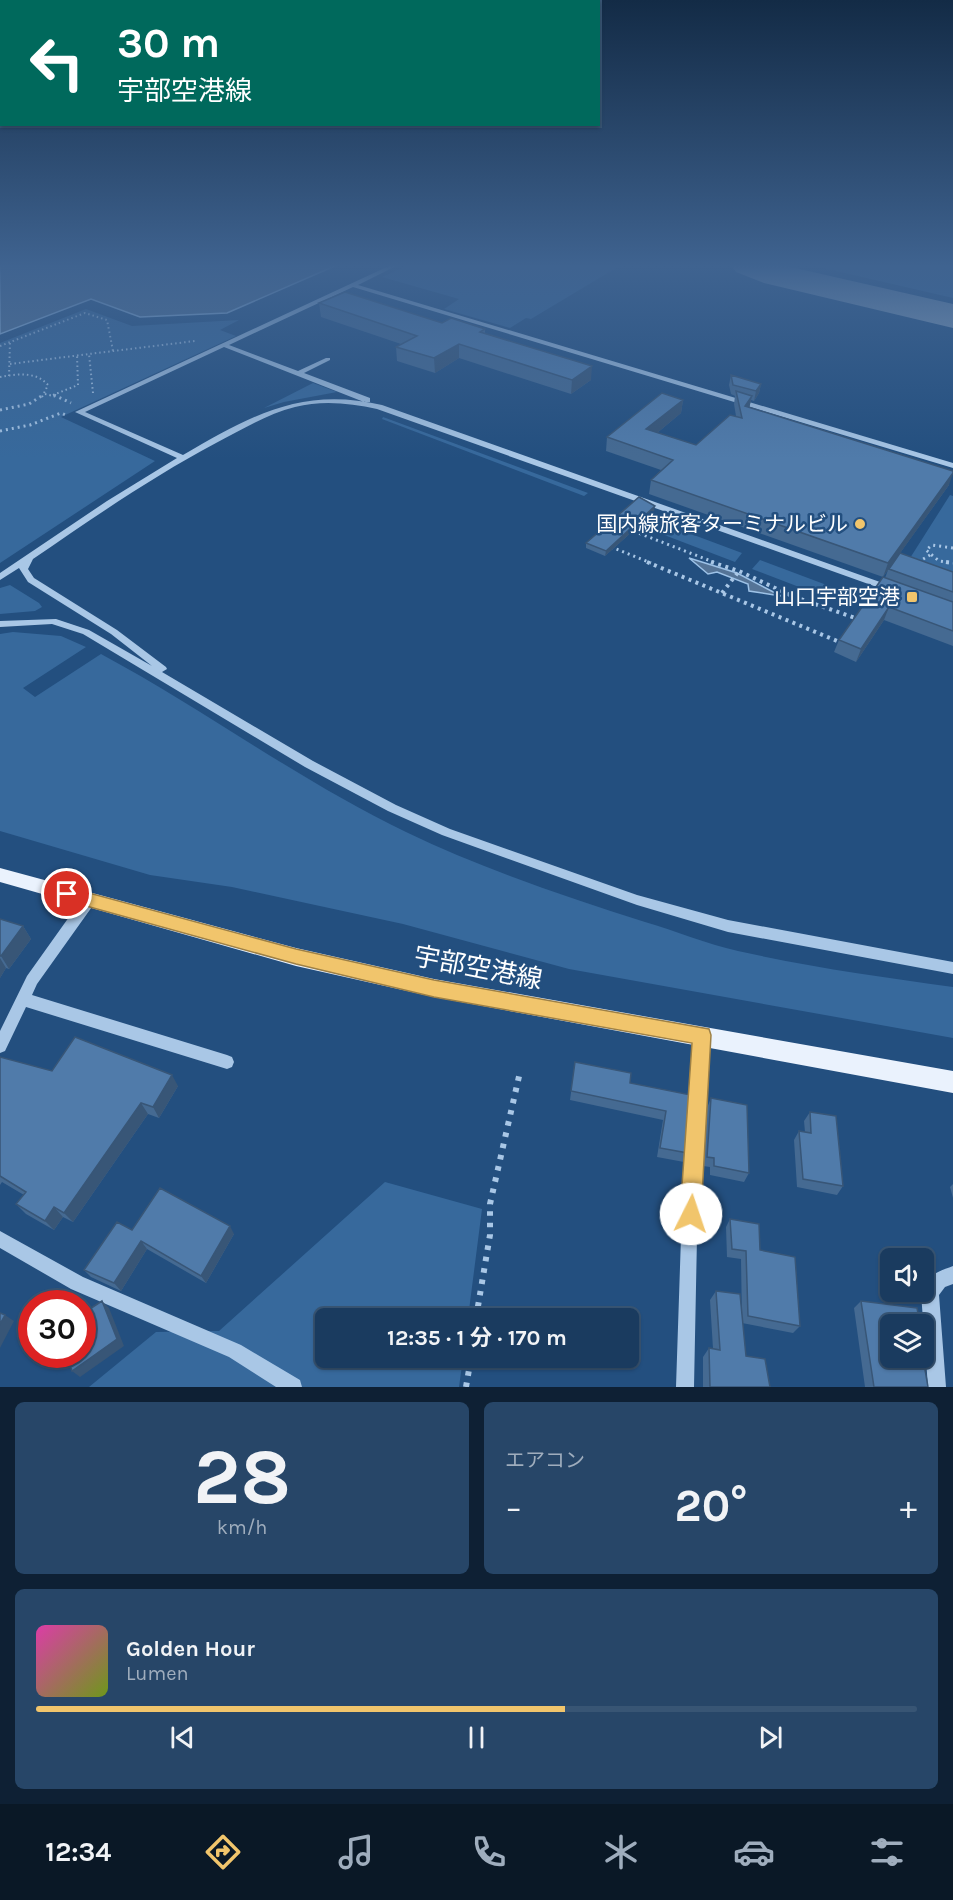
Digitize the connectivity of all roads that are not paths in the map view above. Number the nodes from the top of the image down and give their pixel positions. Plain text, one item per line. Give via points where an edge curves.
1 (257, 330) edge
2 (501, 330) edge
3 (224, 345) junction
4 (328, 359) dead end
5 (299, 374) junction
6 (379, 406) junction
7 (183, 458) junction
8 (953, 466) edge
9 (29, 558) junction
10 (0, 577) edge
11 (905, 594) edge
12 (0, 624) edge
13 (195, 694) junction
14 (0, 875) edge
15 (89, 900) junction
16 (953, 968) edge
17 (23, 999) junction
18 (5, 1029) edge
19 (702, 1035) junction
20 (0, 1046) edge
21 (226, 1062) dead end
22 (953, 1083) edge
23 (0, 1239) edge
24 (953, 1275) edge
25 (293, 1387) edge
26 (685, 1387) edge
27 (937, 1387) edge

1 - 3 street
2 - 8 street
3 - 5 street
3 - 7 street via 79,412
4 - 5 street
5 - 6 street
6 - 7 street via 344,400 296,405 262,417
6 - 11 street
7 - 9 street
9 - 10 street
9 - 13 street via 23,569 31,580 114,632
12 - 13 street via 40,621 70,625
13 - 16 street via 309,764 392,808 543,868 728,926
14 - 15 main road, 宇部空港線
15 - 17 street via 32,980
15 - 19 main road, 宇部空港線 via 296,957 434,988
17 - 18 street
17 - 21 street
18 - 20 street
19 - 22 main road, 宇部空港線
19 - 26 street via 689,1237
23 - 25 street via 77,1283 235,1351
24 - 27 street via 939,1280 930,1293

